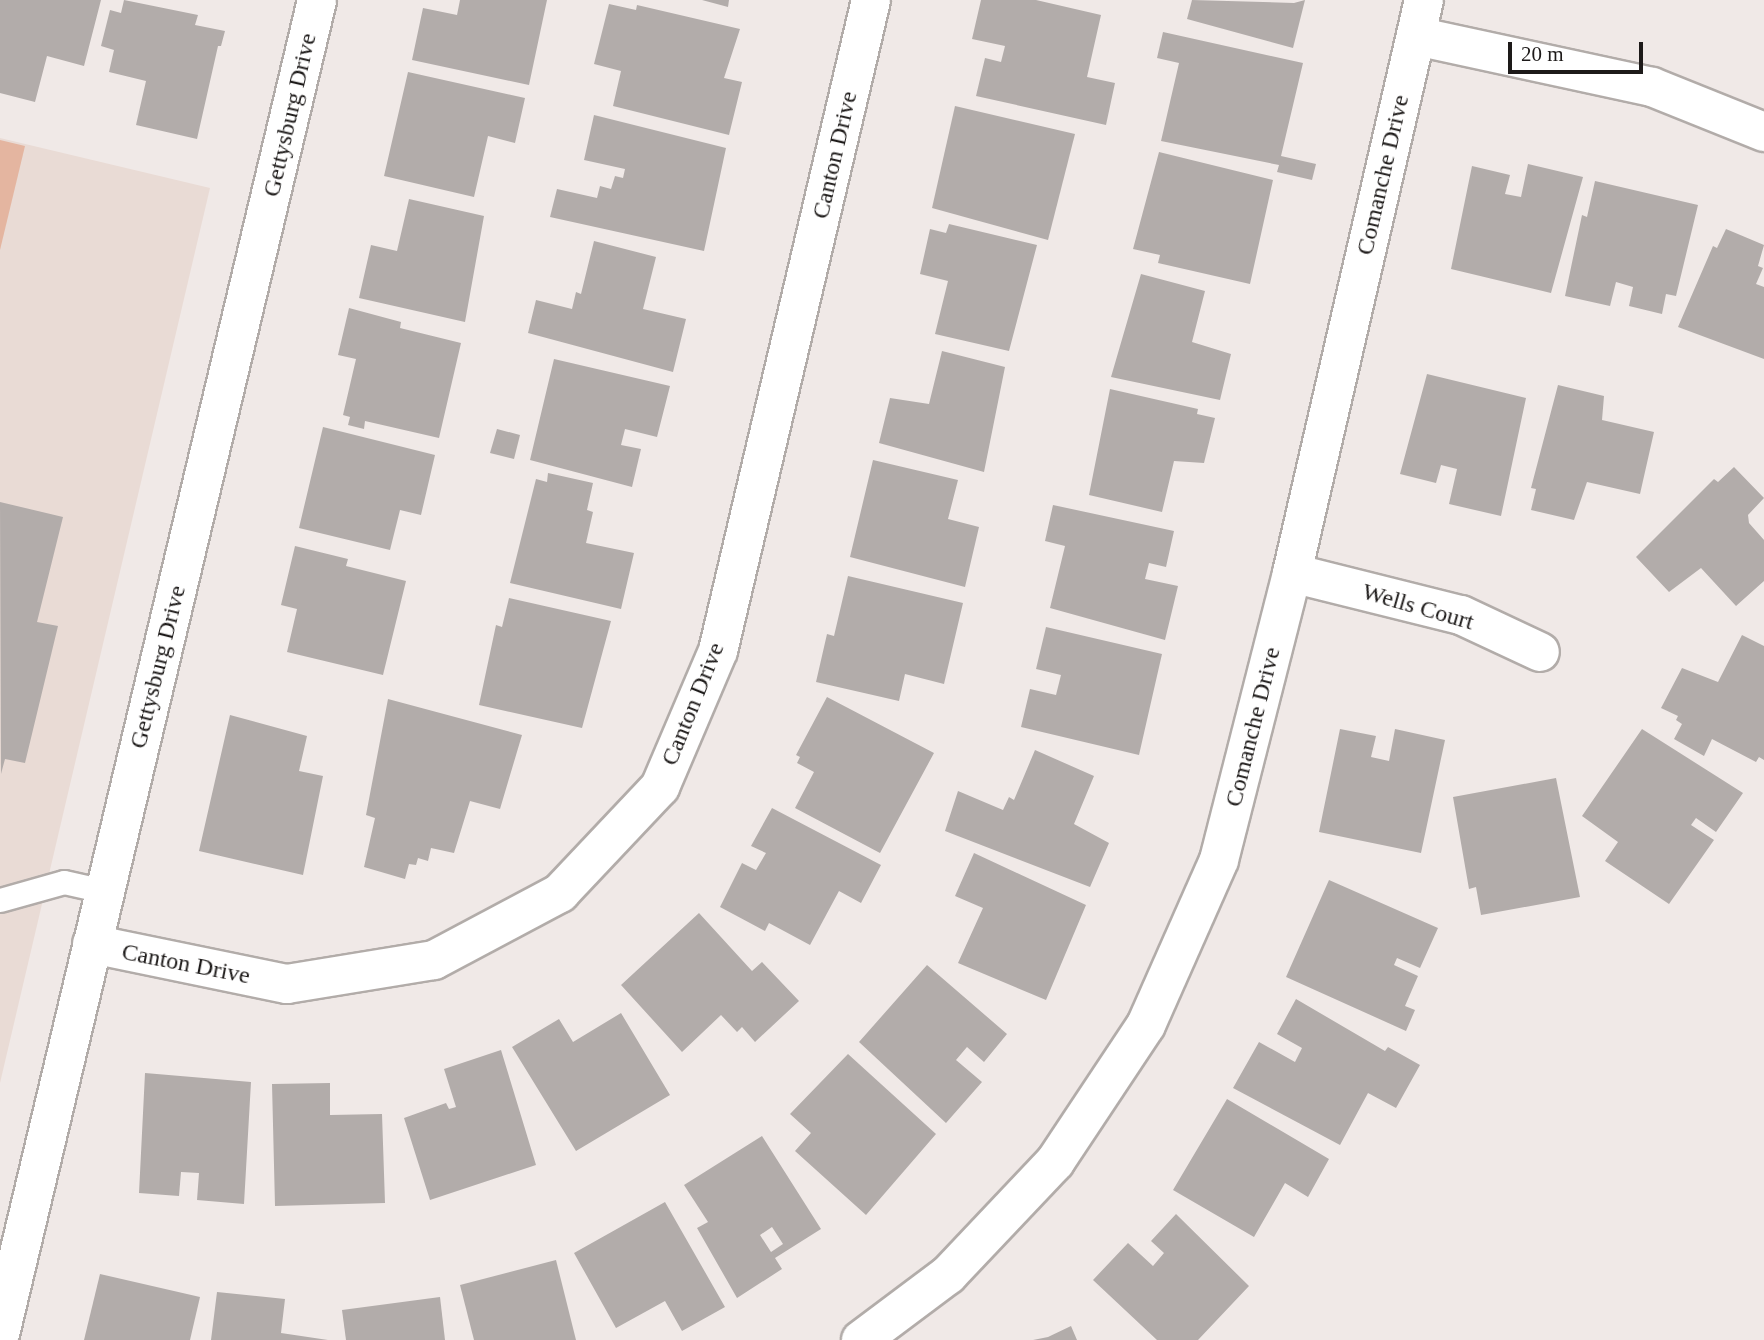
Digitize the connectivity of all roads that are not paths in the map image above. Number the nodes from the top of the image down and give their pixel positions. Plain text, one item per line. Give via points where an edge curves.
1 (317, 0) edge
2 (871, 0) edge
3 (1420, 18) edge
4 (1764, 132) edge
5 (1292, 573) junction
6 (1540, 652) dead end
7 (104, 891) junction
8 (0, 900) edge
9 (92, 944) junction
10 (5, 1289) edge
11 (0, 1334) edge
12 (861, 1340) edge

1 - 7 street, Gettysburg Drive
2 - 9 street, Canton Drive via 718,651 660,787 560,893 434,960 287,984
3 - 4 street via 1652,87
3 - 5 street, Comanche Drive
5 - 6 street, Wells Court via 1461,615
5 - 12 street, Comanche Drive via 1219,860 1146,1025 1055,1162 948,1275
7 - 8 lane via 64,882
7 - 9 street, Gettysburg Drive
9 - 10 street, Gettysburg Drive
10 - 11 street, Gettysburg Drive

